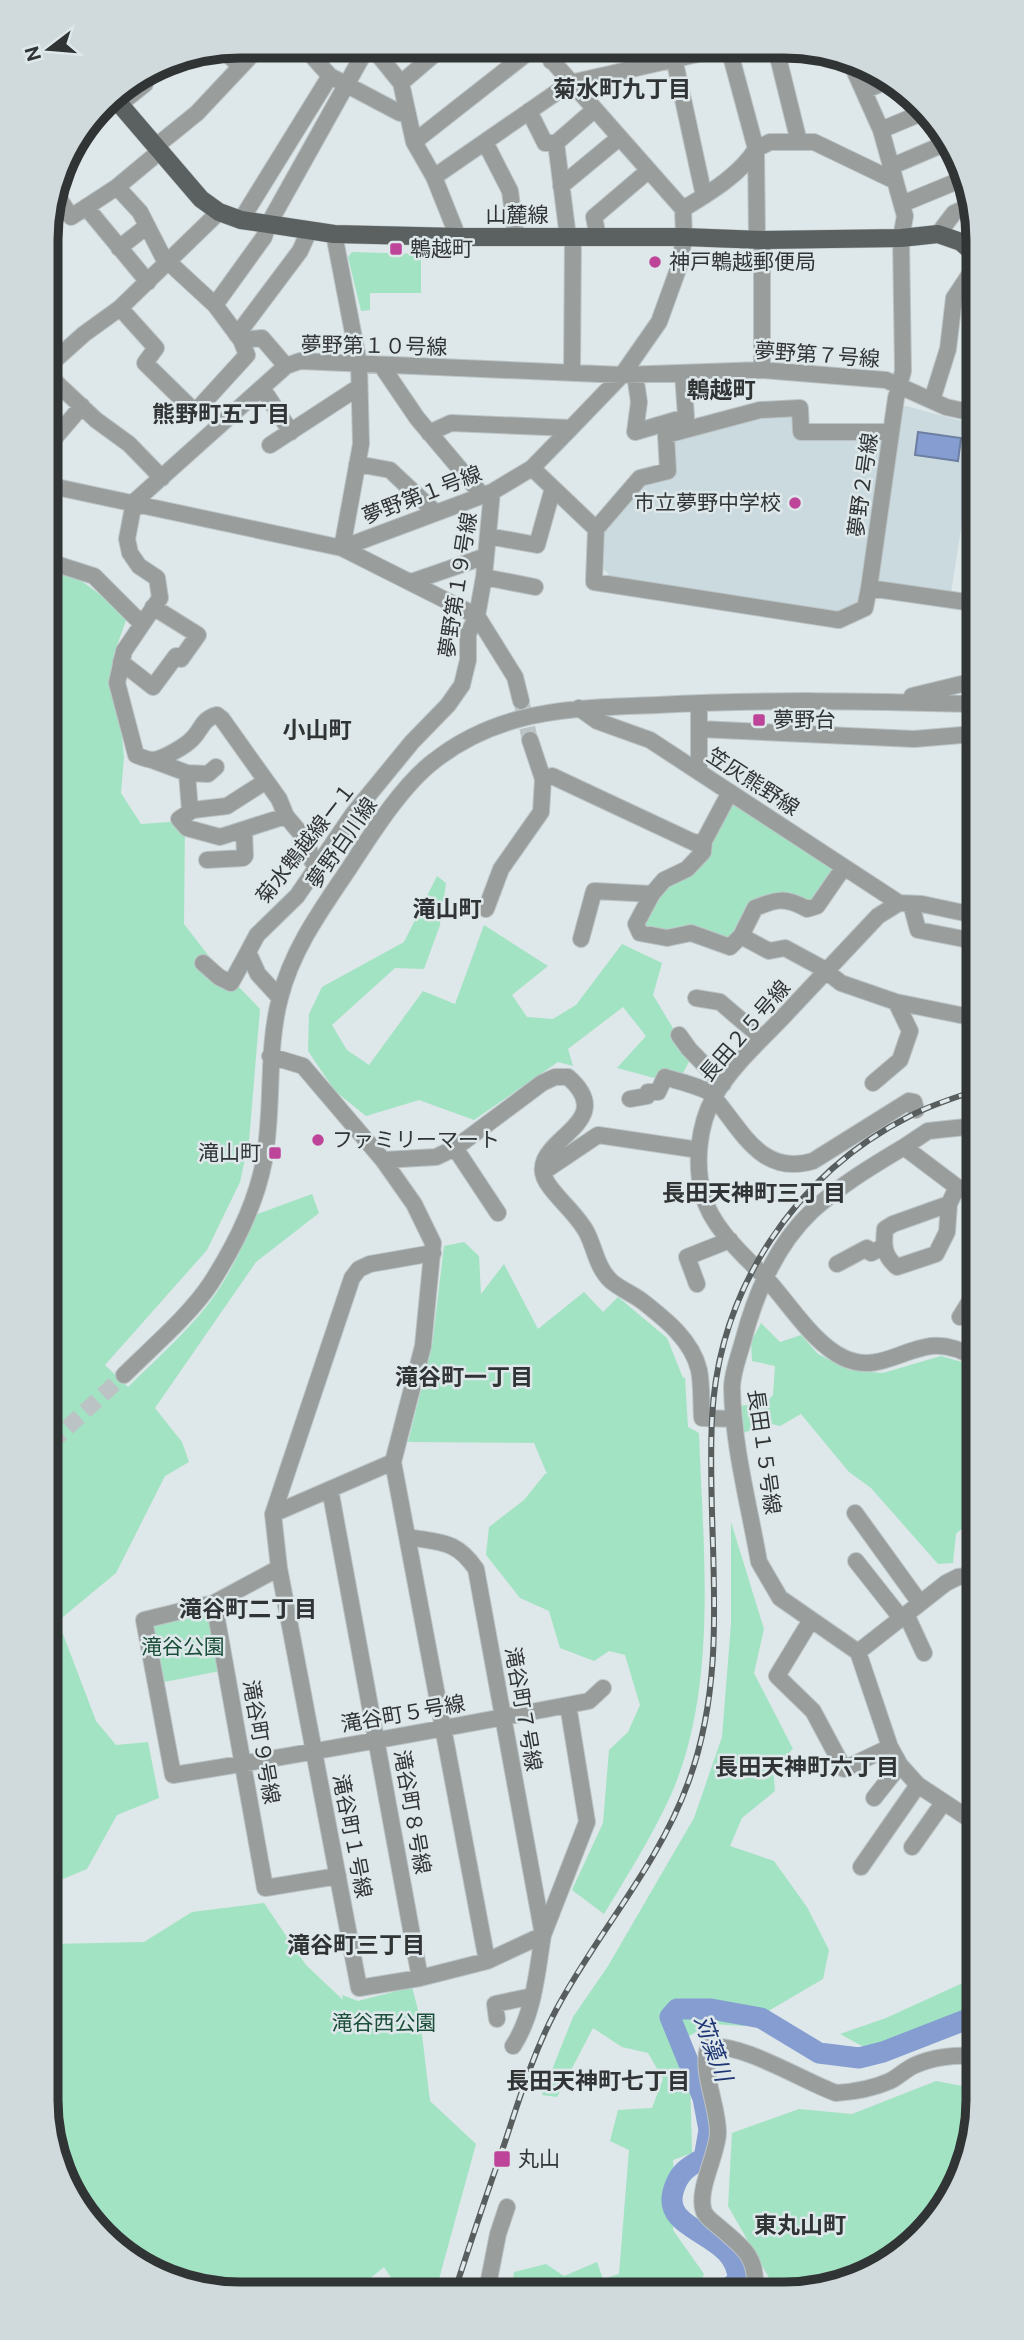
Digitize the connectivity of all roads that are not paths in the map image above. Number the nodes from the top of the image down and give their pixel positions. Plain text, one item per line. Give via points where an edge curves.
1 (232, 58) edge
2 (248, 58) edge
3 (314, 58) edge
4 (362, 58) edge
5 (379, 58) edge
6 (430, 58) edge
7 (524, 58) edge
8 (548, 58) edge
9 (555, 58) edge
10 (648, 58) edge
11 (674, 58) joint
12 (731, 58) edge
13 (778, 58) edge
14 (551, 61) junction
15 (650, 64) junction
16 (240, 66) junction
17 (855, 72) edge
18 (330, 76) junction
19 (401, 83) junction
20 (570, 83) junction
21 (879, 84) edge
22 (346, 86) junction
23 (864, 91) junction
24 (120, 103) edge
25 (407, 110) junction
26 (594, 110) junction
27 (529, 111) junction
28 (917, 115) edge
29 (881, 130) junction
30 (619, 138) junction
31 (414, 142) junction
32 (485, 142) junction
33 (799, 142) junction
34 (556, 143) junction
35 (940, 146) edge
36 (157, 149) junction
37 (756, 149) junction
38 (648, 170) junction
39 (892, 173) junction
40 (434, 177) junction
41 (956, 182) edge
42 (561, 186) junction
43 (117, 187) junction
44 (704, 196) junction
45 (62, 202) edge
46 (902, 204) junction
47 (86, 207) junction
48 (683, 209) junction
49 (963, 209) edge
50 (219, 212) junction
51 (240, 220) junction
52 (268, 225) junction
53 (147, 226) junction
54 (309, 231) junction
55 (334, 234) junction
56 (938, 234) junction
57 (458, 237) junction
58 (516, 237) junction
59 (570, 237) junction
60 (598, 237) junction
61 (684, 237) junction
62 (901, 238) junction
63 (759, 240) junction
64 (966, 247) edge
65 (120, 248) junction
66 (169, 260) junction
67 (966, 280) edge
68 (148, 282) junction
69 (215, 305) junction
70 (120, 308) junction
71 (239, 337) junction
72 (58, 359) edge
73 (359, 364) junction
74 (381, 365) junction
75 (286, 366) junction
76 (762, 370) junction
77 (572, 373) junction
78 (683, 373) junction
79 (628, 375) junction
80 (58, 383) edge
81 (359, 387) junction
82 (262, 388) junction
83 (900, 388) junction
84 (932, 400) junction
85 (82, 407) junction
86 (966, 411) edge
87 (571, 428) junction
88 (291, 432) junction
89 (891, 432) junction
90 (429, 433) junction
91 (58, 434) edge
92 (270, 445) dead end
93 (357, 464) junction
94 (532, 468) junction
95 (162, 478) junction
96 (58, 487) edge
97 (553, 488) junction
98 (487, 493) junction
99 (134, 502) junction
100 (435, 512) junction
101 (596, 529) junction
102 (488, 536) junction
103 (342, 548) junction
104 (486, 556) junction
105 (58, 565) edge
106 (484, 577) junction
107 (411, 582) junction
108 (535, 587) dead end
109 (869, 588) junction
110 (966, 602) edge
111 (153, 607) junction
112 (477, 616) junction
113 (141, 623) junction
114 (121, 662) junction
115 (966, 683) edge
116 (462, 685) joint
117 (521, 701) tunnel mouth
118 (890, 701) junction
119 (699, 702) junction
120 (966, 704) edge
121 (579, 708) junction
122 (699, 729) junction
123 (966, 735) edge
124 (530, 740) tunnel mouth
125 (152, 760) junction
126 (216, 767) dead end
127 (699, 772) junction
128 (187, 773) junction
129 (543, 779) junction
130 (265, 781) junction
131 (730, 792) junction
132 (190, 811) junction
133 (286, 816) junction
134 (244, 830) junction
135 (704, 841) junction
136 (207, 860) dead end
137 (317, 867) junction
138 (844, 867) junction
139 (652, 894) junction
140 (905, 904) junction
141 (486, 909) dead end
142 (966, 914) edge
143 (741, 936) junction
144 (581, 939) dead end
145 (966, 939) edge
146 (248, 951) junction
147 (203, 963) dead end
148 (826, 972) junction
149 (280, 998) junction
150 (696, 998) dead end
151 (896, 1002) junction
152 (966, 1016) edge
153 (680, 1035) dead end
154 (762, 1038) junction
155 (270, 1056) junction
156 (873, 1083) dead end
157 (723, 1084) junction
158 (713, 1098) junction
159 (630, 1099) dead end
160 (922, 1121) junction
161 (966, 1125) edge
162 (904, 1147) junction
163 (455, 1148) junction
164 (699, 1150) junction
165 (383, 1160) junction
166 (543, 1171) junction
167 (957, 1187) junction
168 (966, 1191) edge
169 (949, 1204) junction
170 (498, 1213) dead end
171 (730, 1240) junction
172 (883, 1247) junction
173 (433, 1253) junction
174 (837, 1264) dead end
175 (765, 1277) junction
176 (697, 1284) dead end
177 (966, 1353) edge
178 (124, 1375) tunnel mouth
179 (734, 1419) junction
180 (393, 1462) junction
181 (330, 1489) junction
182 (855, 1513) dead end
183 (274, 1514) junction
184 (408, 1537) junction
185 (856, 1561) dead end
186 (279, 1568) junction
187 (966, 1577) edge
188 (214, 1603) junction
189 (920, 1603) junction
190 (904, 1616) junction
191 (811, 1620) junction
192 (858, 1652) junction
193 (924, 1653) dead end
194 (603, 1688) dead end
195 (568, 1705) junction
196 (503, 1717) junction
197 (442, 1729) junction
198 (378, 1740) junction
199 (890, 1747) junction
200 (314, 1751) junction
201 (244, 1764) junction
202 (900, 1765) junction
203 (918, 1786) junction
204 (874, 1798) dead end
205 (943, 1803) junction
206 (966, 1817) edge
207 (912, 1847) dead end
208 (861, 1867) dead end
209 (338, 1876) junction
210 (543, 1935) junction
211 (486, 1962) junction
212 (420, 1979) junction
213 (533, 1996) junction
214 (497, 2019) dead end
215 (513, 2046) dead end
216 (966, 2056) edge
217 (507, 2207) dead end
218 (489, 2282) edge
219 (755, 2282) edge

1 - 16 street
2 - 16 street
3 - 18 street
4 - 22 street
5 - 19 street
6 - 19 street
7 - 31 street
8 - 14 street
9 - 14 street
10 - 15 street
11 - 15 street
11 - 44 street
12 - 37 street
13 - 33 street
14 - 20 street
15 - 20 street
16 - 36 street
17 - 23 street
18 - 22 street
18 - 51 street
19 - 25 street
20 - 26 street
20 - 27 street
21 - 23 street
22 - 25 street via 400,114
22 - 52 street
23 - 29 street
24 - 36 main road, 山麓線
25 - 31 street
26 - 30 street
26 - 34 street
27 - 32 street
27 - 34 street via 545,143
28 - 29 street
29 - 39 street
30 - 38 street
30 - 42 street
31 - 40 street
32 - 40 street
32 - 58 street via 510,191
33 - 37 street via 770,142
33 - 39 street via 814,142
34 - 42 street
35 - 39 street
36 - 43 street
36 - 50 main road, 山麓線 via 201,200
37 - 44 street via 748,162
37 - 63 street
38 - 48 street
38 - 60 street via 594,217
39 - 46 street
40 - 57 street
41 - 46 street
42 - 59 street
43 - 47 street
43 - 53 street
44 - 48 street
45 - 47 street via 71,217
46 - 62 street, 夢野第７号線
47 - 65 street
48 - 61 street, 夢野第１号線
49 - 56 street via 954,213
50 - 51 main road, 山麓線
50 - 66 street
51 - 52 main road, 山麓線
52 - 54 main road, 山麓線
52 - 69 street
53 - 65 street
53 - 66 street
54 - 55 main road, 山麓線
54 - 71 street via 300,251
55 - 57 main road, 山麓線
55 - 73 street
56 - 62 main road, 山麓線
56 - 64 main road
57 - 58 main road, 山麓線
58 - 59 main road, 山麓線
59 - 60 main road, 山麓線
59 - 77 street
60 - 61 main road, 山麓線
61 - 63 main road, 山麓線
61 - 79 street, 夢野第１号線 via 680,264 659,322
62 - 63 main road, 山麓線
62 - 83 street, 夢野第７号線
63 - 76 street
65 - 68 street
66 - 68 street
66 - 69 street
67 - 84 street via 954,298 948,349
68 - 70 street
69 - 71 street
70 - 71 street via 156,348 145,363 195,412 247,355
70 - 72 street
71 - 75 street via 262,338
73 - 74 street, 夢野第１０号線
73 - 75 street, 夢野第１０号線 via 300,360
73 - 81 street
74 - 77 street, 夢野第１０号線
74 - 90 street
75 - 82 street, 夢野第１０号線
76 - 78 street, 夢野第７号線
76 - 83 street, 夢野第７号線 via 886,380
77 - 79 street, 夢野第１０号線
78 - 79 street, 夢野第７号線
78 - 79 street via 686,417 635,432 639,402
79 - 87 street, 夢野第１号線
80 - 85 street
81 - 88 street
81 - 93 street
82 - 88 street
82 - 95 street, 夢野第１０号線
83 - 84 street
83 - 89 street, 夢野２号線
84 - 86 street
85 - 91 street
85 - 95 street via 129,444
87 - 90 street via 451,423
87 - 94 street, 夢野第１号線
88 - 92 street
89 - 101 street via 801,432 800,408 760,410 666,435 668,471 640,478
89 - 109 street, 夢野２号線
90 - 98 street
93 - 100 street via 390,470
93 - 103 street
94 - 97 street
94 - 98 street, 夢野第１号線
95 - 99 street, 夢野第１０号線
96 - 99 street
97 - 101 street
97 - 102 street via 537,545
98 - 100 street, 夢野第１号線
98 - 102 street, 夢野第１９号線
99 - 103 street
99 - 111 street via 127,539 139,566 157,578 160,598
100 - 103 street, 夢野第１号線
101 - 109 street via 594,582 839,620 865,608
102 - 104 street, 夢野第１９号線
103 - 107 street
104 - 106 street, 夢野第１９号線
104 - 107 street
105 - 113 street via 94,576
106 - 108 street
106 - 112 street, 夢野第１９号線
107 - 112 street
109 - 110 street
111 - 113 street
111 - 114 street via 198,635 153,687
112 - 116 street, 夢野第１９号線 via 468,634
112 - 117 street via 516,677
113 - 114 street
114 - 125 street via 117,684 136,755
115 - 118 street, 夢野白川線
116 - 137 street, 菊水鵯越線ー１ via 353,814
118 - 119 street, 夢野白川線
118 - 120 street, 夢野白川線
119 - 121 street, 夢野白川線
119 - 122 street
121 - 127 street, 笠灰熊野線 via 597,721 650,740
121 - 149 street, 夢野白川線 via 494,727 426,768 361,850 312,924
122 - 123 street via 914,739
122 - 127 street
124 - 129 street
125 - 128 street
125 - 130 street via 181,748 195,737 204,721 217,715
126 - 128 street via 208,774
127 - 131 street, 笠灰熊野線
128 - 132 street
129 - 135 street via 552,776 695,843
129 - 141 street via 541,812 501,869
130 - 132 street via 227,806
130 - 133 street
131 - 135 street
131 - 138 street, 笠灰熊野線
132 - 134 street via 179,818 187,828 220,838
133 - 134 street
133 - 137 street via 307,841
134 - 136 street via 243,858
135 - 139 street via 703,852 687,869 664,880
137 - 146 street, 菊水鵯越線ー１
138 - 140 street, 笠灰熊野線
138 - 143 street via 817,906 807,909 789,900 771,901 754,908
139 - 143 street via 636,924 640,933 667,938 691,933 730,947
139 - 144 street via 594,891
140 - 142 street
140 - 145 street via 918,930
140 - 148 street, 長田２５号線 via 877,916
143 - 148 street via 769,951 785,948
146 - 147 street, 菊水鵯越線ー１ via 231,983
146 - 149 street via 258,974
148 - 151 street via 841,983
148 - 154 street, 長田２５号線
149 - 155 street, 夢野白川線
150 - 154 street via 720,1003
151 - 152 street
151 - 156 street via 910,1031 900,1060
153 - 157 street
154 - 157 street, 長田２５号線
155 - 165 street via 303,1066
155 - 178 street, 夢野白川線 via 264,1162 242,1228 210,1284
157 - 158 street, 長田２５号線
158 - 159 street via 709,1092 665,1077 658,1092
158 - 160 street via 763,1155 779,1164 797,1166 813,1161 909,1101 914,1102
158 - 164 street, 長田２５号線
160 - 161 street
160 - 162 street, 長田１５号線
162 - 167 street
162 - 175 street, 長田１５号線 via 811,1212
163 - 165 street via 436,1157
163 - 166 street via 542,1083 568,1077 580,1087 585,1105 580,1123 549,1151
163 - 170 street
164 - 166 street via 598,1135
164 - 171 street, 長田２５号線 via 703,1197
165 - 173 street via 414,1204 433,1243
166 - 179 street via 545,1181 587,1233 611,1281 669,1324 692,1350 699,1372 702,1418
167 - 168 street
167 - 169 street
169 - 172 street via 885,1229
169 - 172 street via 947,1232 936,1254 897,1267
171 - 175 street, 長田２５号線
171 - 176 street via 687,1257
172 - 174 street via 871,1253 867,1248
173 - 180 street via 424,1346
173 - 183 street, 滝谷町１号線 via 370,1264 352,1278
175 - 177 street, 長田２５号線 via 823,1344 843,1358 861,1364 890,1360 930,1346 954,1347
175 - 179 street, 長田１５号線 via 732,1384
179 - 191 street, 長田１５号線 via 759,1562 780,1598
180 - 181 street
180 - 184 street
181 - 183 street
181 - 198 street, 滝谷町８号線
182 - 189 street
183 - 186 street, 滝谷町１号線
184 - 196 street, 滝谷町７号線 via 450,1544 465,1553 476,1569
184 - 197 street
185 - 190 street
186 - 188 street
186 - 200 street, 滝谷町１号線
187 - 189 street via 946,1583
188 - 201 street, 滝谷町９号線
188 - 201 street, 滝谷町５号線 via 144,1620 170,1762 173,1775
189 - 190 street
190 - 192 street
190 - 193 street
191 - 192 street, 長田１５号線
191 - 199 street via 777,1676 813,1711 844,1769
192 - 199 street
194 - 195 street, 滝谷町５号線 via 589,1701
195 - 196 street, 滝谷町５号線
195 - 210 street via 587,1822
196 - 197 street, 滝谷町５号線
196 - 210 street, 滝谷町７号線
197 - 198 street, 滝谷町５号線
197 - 211 street
198 - 200 street, 滝谷町５号線
198 - 212 street, 滝谷町８号線
199 - 202 street
200 - 201 street, 滝谷町５号線
200 - 209 street, 滝谷町１号線
201 - 209 street, 滝谷町９号線 via 265,1888
202 - 203 street
202 - 204 street
203 - 205 street
203 - 208 street
205 - 206 street
205 - 207 street
209 - 212 street, 滝谷町１号線 via 359,1988
210 - 211 street
210 - 213 street
211 - 212 street, 滝谷町１号線
213 - 214 street via 495,2004
213 - 215 street
216 - 219 street via 937,2058 888,2082 836,2092 762,2059 708,2047 705,2058 718,2135 701,2203 706,2216 739,2241 750,2258
217 - 218 street

